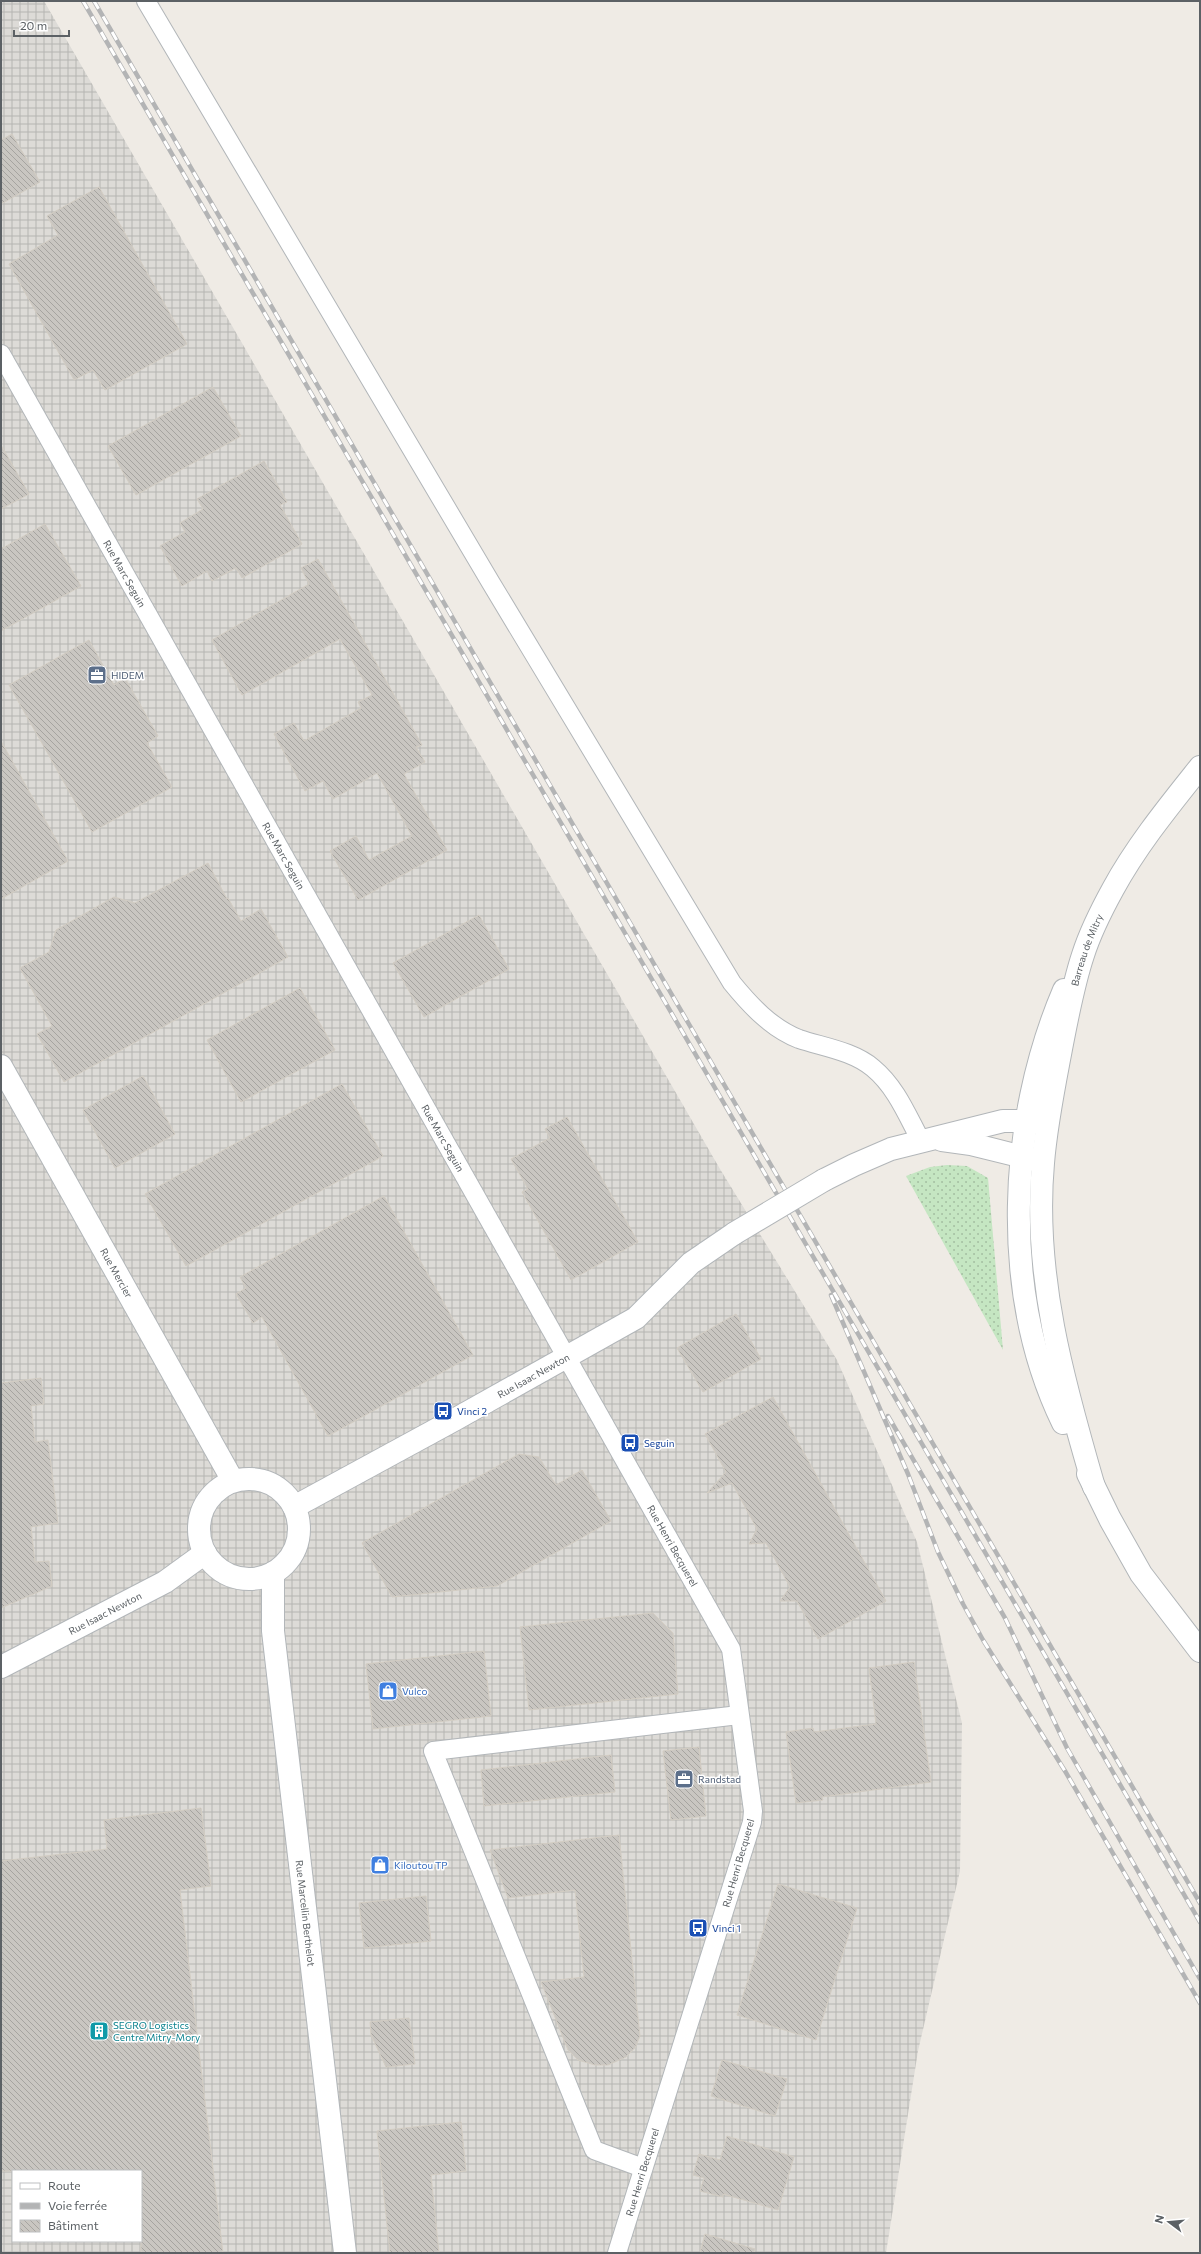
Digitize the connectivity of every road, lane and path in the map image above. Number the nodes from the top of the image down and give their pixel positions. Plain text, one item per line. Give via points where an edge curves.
1 (146, 1) edge
2 (1, 354) edge
3 (1200, 766) edge
4 (1083, 954) junction
5 (1, 1066) edge
6 (1026, 1120) junction
7 (1048, 1122) junction
8 (929, 1140) junction
9 (1021, 1156) junction
10 (1042, 1162) junction
11 (565, 1358) junction
12 (233, 1481) junction
13 (1094, 1487) junction
14 (294, 1507) junction
15 (204, 1553) junction
16 (273, 1573) junction
17 (1200, 1651) edge
18 (1, 1667) edge
19 (739, 1715) junction
20 (643, 2168) junction
21 (345, 2253) edge
22 (617, 2253) edge

1 - 8 street via 732,983 749,1004 782,1030 797,1038 858,1058 872,1068 891,1086
2 - 11 street, Rue Marc Seguin
3 - 4 street, Barreau de Mitry via 1149,832 1113,888
4 - 6 street via 1049,1023 1034,1073
4 - 7 street, Barreau de Mitry via 1067,1019
5 - 12 street, Rue Mercier
6 - 7 street, Rue Isaac Newton
6 - 8 street, Rue Isaac Newton via 1003,1121
6 - 9 street
7 - 10 street, Barreau de Mitry
8 - 9 street via 971,1144
8 - 11 street, Rue Isaac Newton, bridge via 879,1154 824,1180 735,1233 691,1263 636,1318
9 - 10 street
9 - 13 street via 1020,1253 1027,1308 1038,1359 1057,1412
10 - 13 street, Barreau de Mitry via 1042,1242 1048,1297 1059,1362
11 - 14 street, Rue Isaac Newton
11 - 19 street, Rue Henri Becquerel via 731,1649
12 - 14 street via 248,1478 264,1480 278,1487
12 - 15 street via 217,1489 199,1519 199,1536
13 - 17 street via 1141,1574
14 - 16 street via 299,1531 296,1548 287,1562
15 - 16 street via 214,1566 227,1575 242,1579 258,1579
15 - 18 street, Rue Isaac Newton via 165,1582
16 - 21 street, Rue Marcellin Berthelot via 273,1631
19 - 20 street, Rue Henri Becquerel via 753,1811 752,1822
19 - 20 street via 433,1750 594,2150
20 - 22 street, Rue Henri Becquerel

